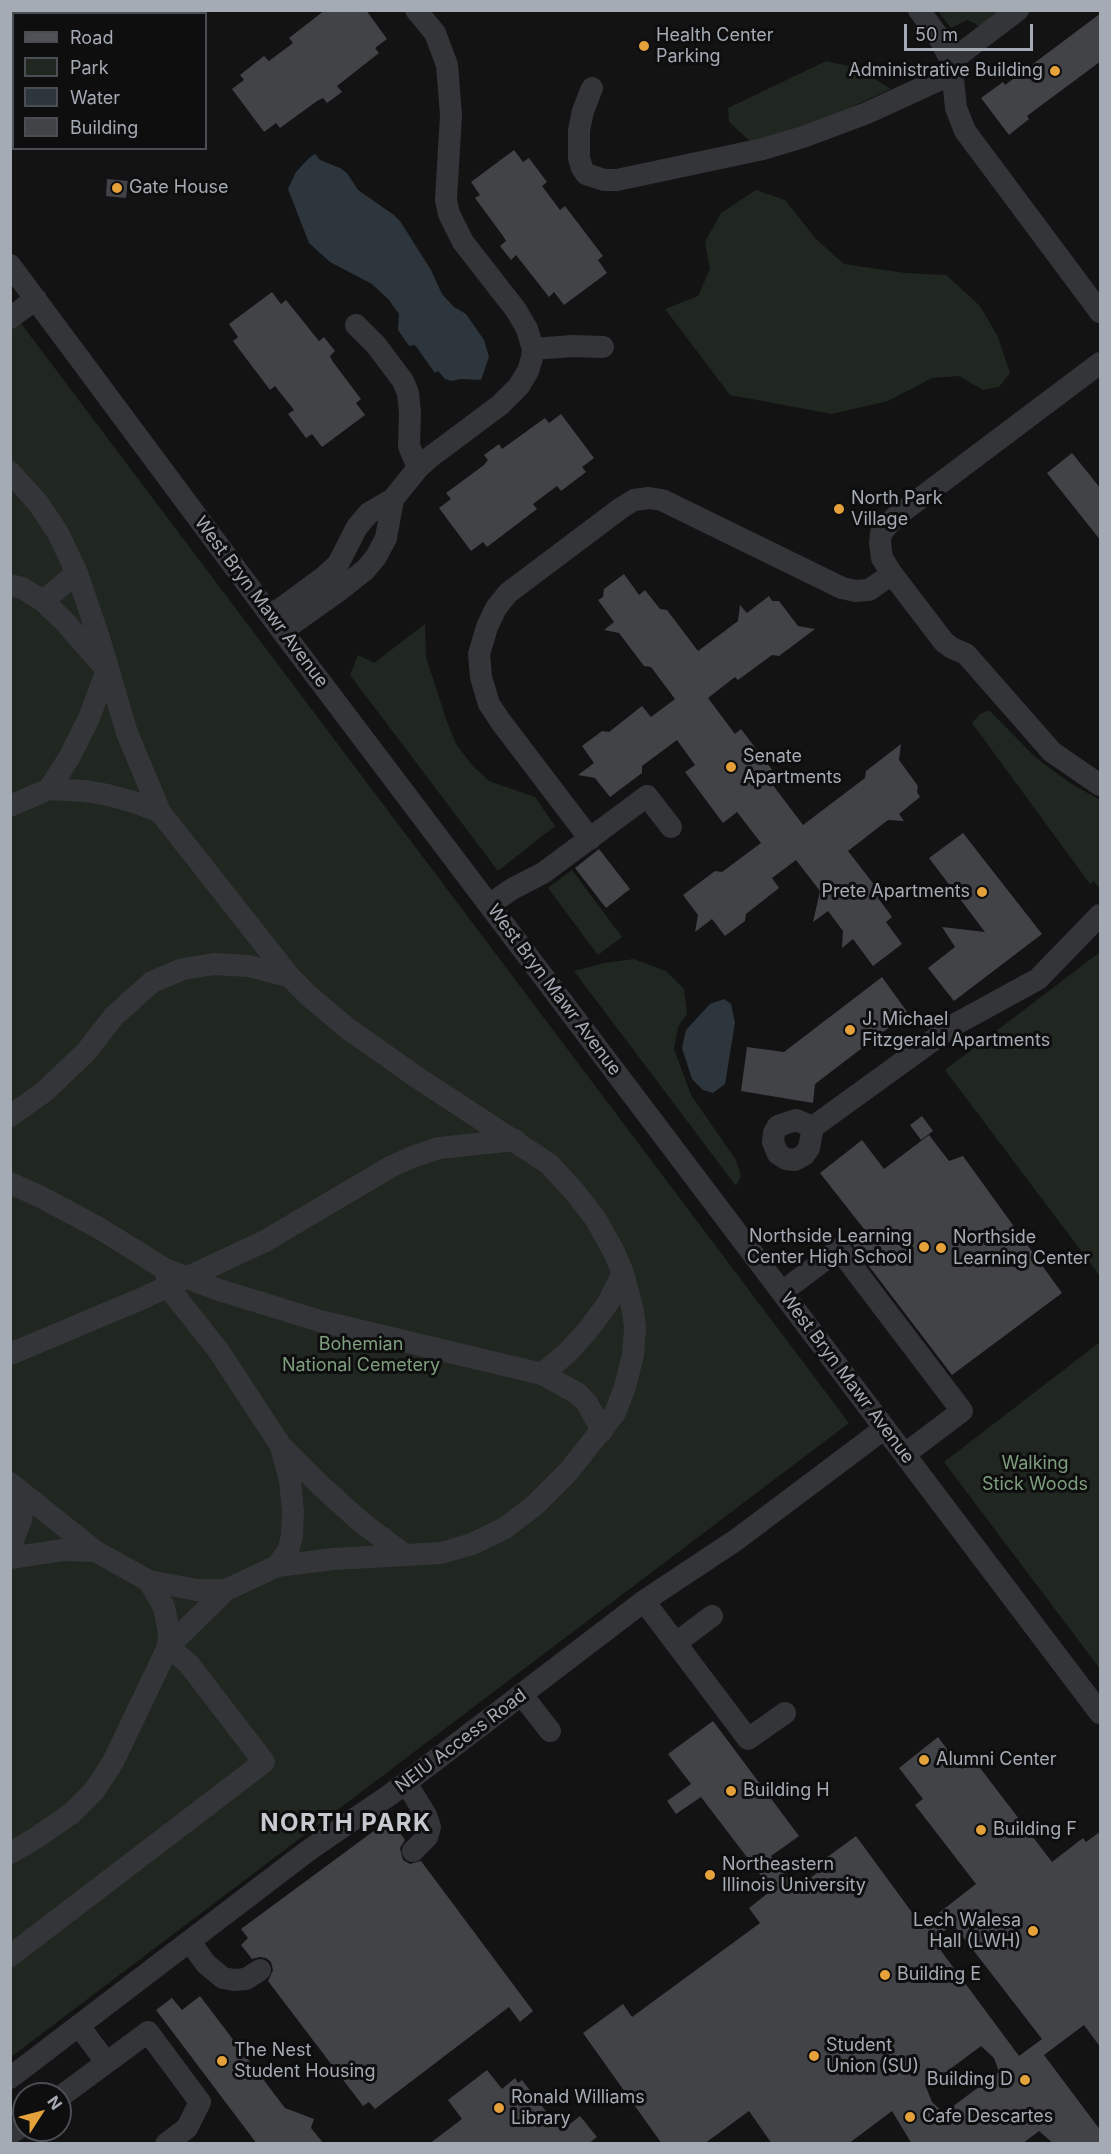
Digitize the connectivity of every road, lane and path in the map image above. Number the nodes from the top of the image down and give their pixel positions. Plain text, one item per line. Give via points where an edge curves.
1 (416, 10) edge
2 (919, 10) edge
3 (1018, 10) edge
4 (953, 67) junction
5 (592, 88) dead end
6 (10, 265) edge
7 (36, 299) junction
8 (1101, 312) edge
9 (10, 318) edge
10 (356, 325) dead end
11 (603, 347) dead end
12 (533, 349) junction
13 (1101, 363) edge
14 (418, 468) junction
15 (10, 472) edge
16 (393, 499) junction
17 (77, 573) junction
18 (892, 574) junction
19 (331, 584) junction
20 (10, 585) edge
21 (43, 601) junction
22 (277, 623) junction
23 (107, 670) junction
24 (1101, 785) edge
25 (49, 789) junction
26 (10, 806) edge
27 (160, 812) junction
28 (671, 827) dead end
29 (590, 839) junction
30 (489, 905) junction
31 (1101, 915) edge
32 (290, 976) junction
33 (10, 1116) edge
34 (813, 1127) dead end
35 (515, 1140) junction
36 (10, 1183) edge
37 (622, 1274) junction
38 (173, 1278) junction
39 (782, 1292) junction
40 (10, 1354) edge
41 (542, 1374) junction
42 (885, 1428) junction
43 (602, 1431) junction
44 (281, 1446) junction
45 (904, 1454) junction
46 (15, 1487) edge
47 (10, 1548) edge
48 (95, 1551) junction
49 (405, 1555) junction
50 (10, 1558) edge
51 (277, 1566) junction
52 (149, 1581) junction
53 (226, 1590) junction
54 (644, 1601) junction
55 (712, 1616) dead end
56 (676, 1643) junction
57 (168, 1647) junction
58 (522, 1695) junction
59 (785, 1713) dead end
60 (1101, 1713) edge
61 (550, 1731) dead end
62 (406, 1783) junction
63 (413, 1851) dead end
64 (10, 1853) edge
65 (190, 1942) junction
66 (10, 1956) edge
67 (260, 1970) dead end
68 (80, 2026) junction
69 (106, 2062) junction
70 (10, 2078) edge
71 (72, 2088) edge
72 (166, 2144) edge

1 - 12 street via 435,33 447,65 451,115 446,200 449,214 463,242 516,310
2 - 4 street via 940,39
3 - 4 street
4 - 5 street via 867,112 803,137 617,180 586,174 579,158 579,130
4 - 8 street via 956,108 966,131
6 - 7 street, West Bryn Mawr Avenue
7 - 9 street
7 - 22 street, West Bryn Mawr Avenue
10 - 14 street via 403,381 410,412 409,446
11 - 12 street
12 - 14 street via 528,371 519,386
13 - 18 street via 886,525 880,543 882,558
14 - 16 street
15 - 17 street via 58,533
16 - 19 street via 369,513 357,527
16 - 19 street via 386,538 376,557 365,570
17 - 21 street
17 - 23 street
18 - 24 street via 944,642 966,654 1052,752
18 - 29 street via 869,590 842,588 662,500 649,498 634,500 621,508 508,593 496,608 479,654 489,704
19 - 22 street
20 - 21 street
21 - 23 street
22 - 30 street, West Bryn Mawr Avenue
23 - 25 street via 84,728
23 - 27 street via 126,733
25 - 26 street
25 - 27 street via 108,795
27 - 32 street
28 - 29 street via 647,796
29 - 30 street
30 - 39 street, West Bryn Mawr Avenue
31 - 34 street via 1038,979 954,1025
32 - 33 street via 249,966 214,964 168,974 136,995 86,1052 44,1092
32 - 35 street via 347,1028
35 - 37 street via 549,1164 581,1200 600,1226
35 - 38 street via 439,1148 415,1156 265,1241
36 - 38 street via 99,1228
37 - 41 street via 608,1303 588,1330
37 - 43 street via 633,1311 633,1354 615,1413
38 - 40 street
38 - 41 street via 320,1321
38 - 44 street
39 - 42 street, West Bryn Mawr Avenue
39 - 45 street via 839,1249 962,1411
41 - 43 street via 577,1393
42 - 45 street, West Bryn Mawr Avenue
42 - 54 street, NEIU Access Road via 736,1540
43 - 49 street via 535,1505 505,1528 441,1553
44 - 49 street via 362,1522
44 - 51 street via 293,1512 288,1551
45 - 60 street, West Bryn Mawr Avenue
46 - 47 street via 23,1506
46 - 48 street
48 - 50 street via 63,1550
48 - 52 street
49 - 51 street
51 - 53 street
52 - 53 street via 197,1590
52 - 57 street via 164,1607 170,1632
53 - 57 street
54 - 56 street
54 - 58 street, NEIU Access Road
55 - 56 street
56 - 59 street via 748,1739
57 - 64 street via 113,1762 94,1791 72,1813
57 - 66 street via 188,1663 264,1762
58 - 61 street
58 - 62 street, NEIU Access Road
62 - 63 street via 429,1827 427,1837
62 - 65 street, NEIU Access Road via 309,1850
65 - 67 street via 206,1964 223,1978 246,1979
65 - 68 street, NEIU Access Road
68 - 69 street
68 - 70 street, NEIU Access Road
69 - 71 street
69 - 72 street via 148,2032 200,2102 187,2128

